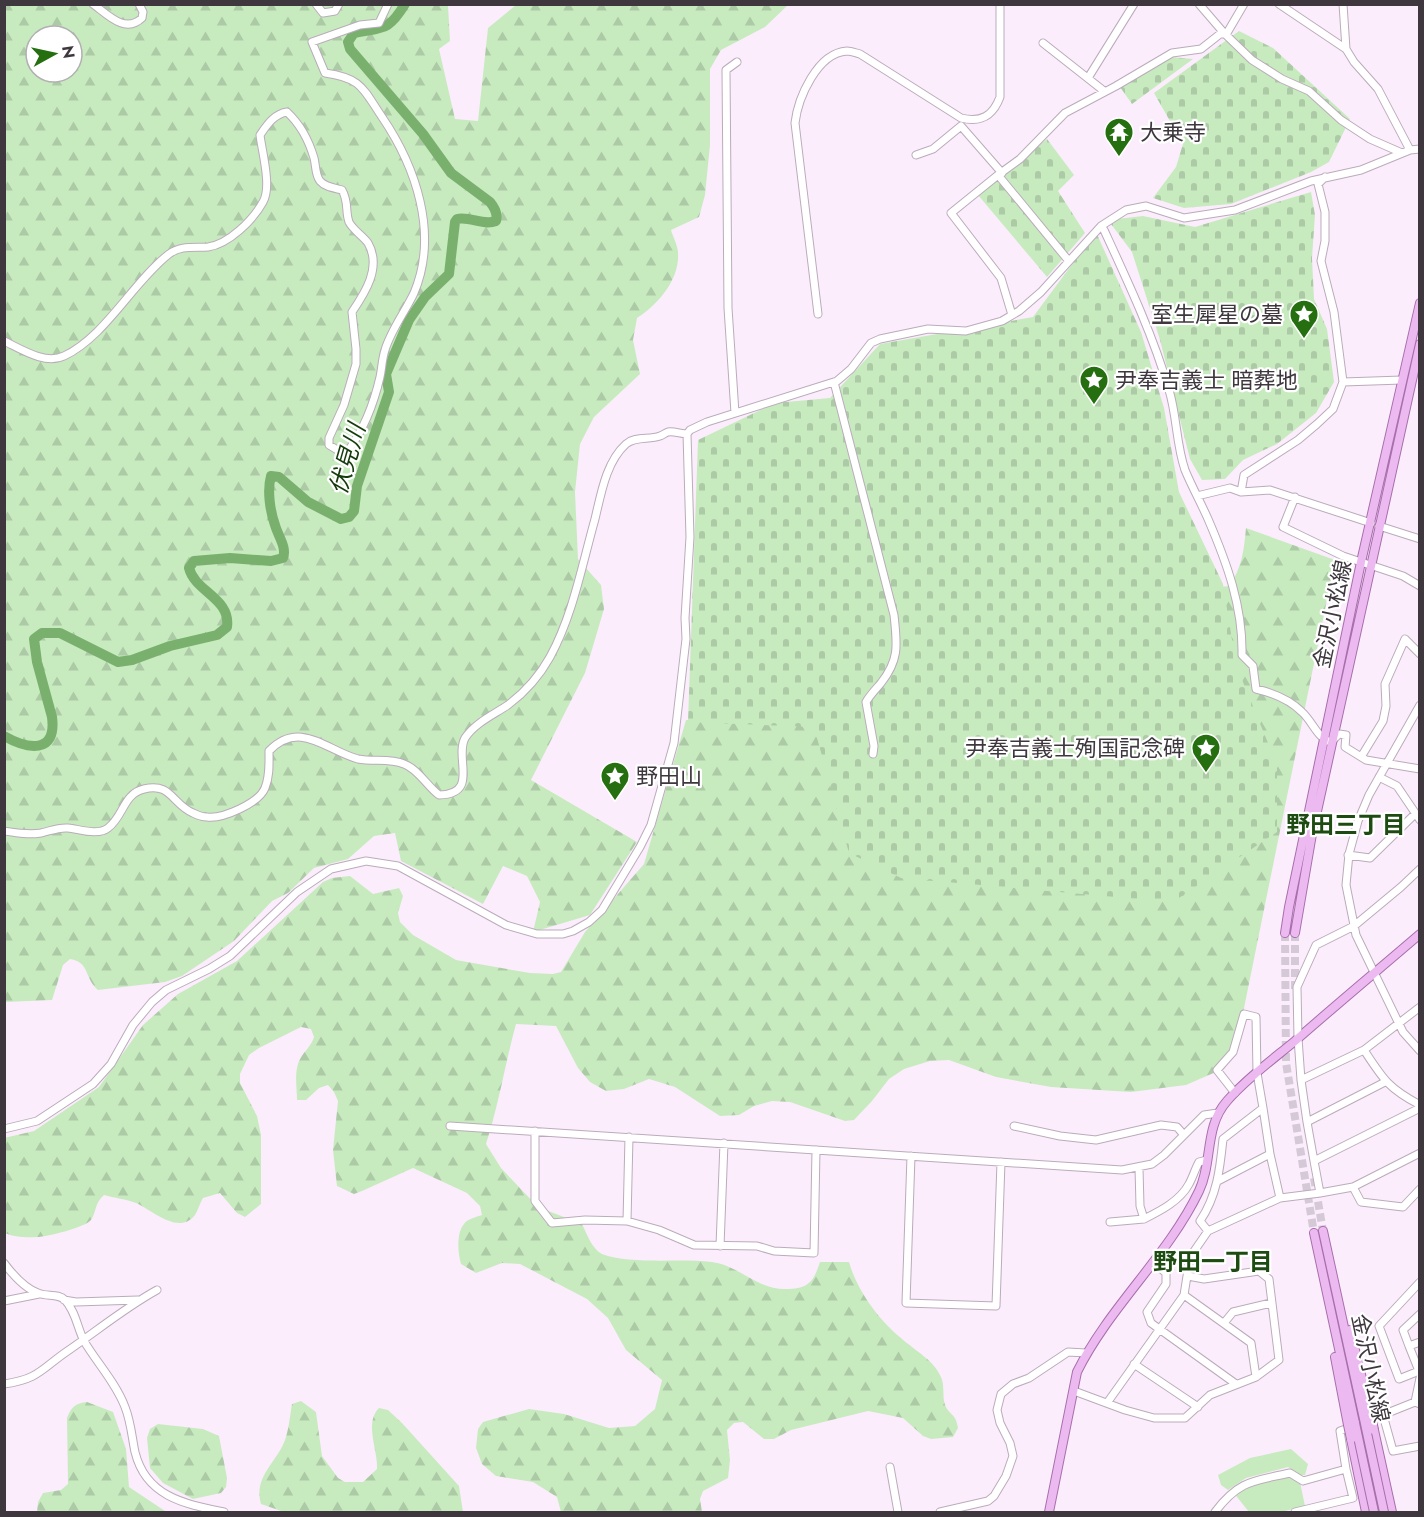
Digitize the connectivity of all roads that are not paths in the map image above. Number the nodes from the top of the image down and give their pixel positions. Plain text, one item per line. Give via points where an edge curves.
1 (93, 4) edge
2 (139, 4) edge
3 (316, 4) edge
4 (339, 4) edge
5 (388, 4) edge
6 (1000, 4) edge
7 (1134, 4) edge
8 (1199, 4) edge
9 (1244, 4) edge
10 (1279, 4) edge
11 (1343, 4) edge
12 (1224, 33) junction
13 (1043, 43) dead end
14 (1346, 49) junction
15 (737, 62) dead end
16 (1088, 78) junction
17 (1104, 91) junction
18 (1419, 149) edge
19 (1410, 150) junction
20 (1402, 153) junction
21 (916, 154) dead end
22 (1000, 174) junction
23 (1325, 177) junction
24 (1101, 226) junction
25 (1068, 260) junction
26 (1419, 303) edge
27 (818, 314) dead end
28 (1012, 315) junction
29 (4, 341) edge
30 (1419, 344) edge
31 (1402, 380) junction
32 (834, 382) junction
33 (1343, 382) junction
34 (1410, 386) junction
35 (1419, 390) edge
36 (735, 413) junction
37 (687, 434) junction
38 (1241, 492) junction
39 (1197, 496) junction
40 (1295, 497) junction
41 (1375, 525) junction
42 (1419, 532) edge
43 (1419, 538) edge
44 (1365, 564) junction
45 (1419, 586) edge
46 (1419, 654) edge
47 (1419, 705) edge
48 (1416, 717) edge
49 (1328, 741) junction
50 (873, 754) dead end
51 (1361, 757) junction
52 (1387, 763) junction
53 (1419, 769) edge
54 (1379, 777) junction
55 (1417, 817) edge
56 (4, 831) edge
57 (1348, 855) junction
58 (1419, 869) edge
59 (1354, 926) junction
60 (1290, 933) tunnel mouth
61 (1419, 934) edge
62 (1374, 973) junction
63 (1419, 1007) edge
64 (1399, 1022) junction
65 (1298, 1038) junction
66 (1364, 1050) junction
67 (1419, 1052) edge
68 (1257, 1073) junction
69 (1301, 1080) junction
70 (1385, 1082) junction
71 (1235, 1093) junction
72 (1419, 1106) edge
73 (1263, 1108) junction
74 (1218, 1113) junction
75 (1307, 1122) junction
76 (450, 1126) dead end
77 (1014, 1126) dead end
78 (4, 1129) edge
79 (535, 1131) junction
80 (1184, 1135) junction
81 (628, 1137) junction
82 (724, 1143) junction
83 (816, 1150) junction
84 (1419, 1153) edge
85 (1270, 1154) junction
86 (911, 1156) junction
87 (1207, 1160) junction
88 (1314, 1161) junction
89 (1001, 1162) junction
90 (1139, 1168) junction
91 (1218, 1181) junction
92 (1353, 1187) junction
93 (1419, 1189) edge
94 (1320, 1193) junction
95 (1280, 1198) junction
96 (1144, 1219) junction
97 (627, 1221) junction
98 (1110, 1222) dead end
99 (1208, 1232) junction
100 (720, 1246) junction
101 (1153, 1262) junction
102 (4, 1263) edge
103 (1188, 1276) junction
104 (1419, 1282) edge
105 (157, 1290) dead end
106 (39, 1294) junction
107 (1184, 1295) junction
108 (64, 1300) junction
109 (138, 1300) junction
110 (4, 1301) edge
111 (1271, 1303) junction
112 (1419, 1314) edge
113 (1224, 1323) junction
114 (1159, 1329) junction
115 (84, 1340) junction
116 (1419, 1342) edge
117 (1409, 1346) junction
118 (1086, 1353) junction
119 (1134, 1364) junction
120 (1419, 1371) edge
121 (1256, 1377) junction
122 (1419, 1378) edge
123 (4, 1384) edge
124 (1236, 1384) junction
125 (1074, 1390) junction
126 (1107, 1403) junction
127 (1417, 1403) edge
128 (1198, 1407) junction
129 (1383, 1415) junction
130 (1368, 1417) junction
131 (1351, 1424) junction
132 (1419, 1446) edge
133 (890, 1467) dead end
134 (1346, 1469) junction
135 (224, 1512) edge
136 (898, 1512) edge
137 (940, 1512) edge
138 (1048, 1512) edge
139 (1215, 1512) edge
140 (1295, 1512) edge
141 (1366, 1512) edge
142 (1374, 1512) edge
143 (1384, 1512) edge
144 (1392, 1512) edge

1 - 2 street via 117,22 128,24 142,18
3 - 4 street via 323,13 335,11
5 - 29 street via 379,23 360,25 312,42 325,73 354,79 391,130 409,164 423,212 424,247 414,292 386,348 363,430 348,451 329,446 329,438 356,364 352,312 363,296 373,265 369,246 349,222 347,198 342,190 318,179 305,136 287,112 270,121 260,135 265,199 230,237 218,245 178,248 170,253 102,327 63,356 42,357
6 - 27 street via 1000,97 988,116 977,120 961,118 860,54 848,51 826,59 812,76 796,108 795,123
7 - 16 street
8 - 12 street
9 - 12 street
10 - 14 street
11 - 14 street
12 - 17 street via 1201,49 1172,53
12 - 20 street via 1252,60 1309,91 1341,120
13 - 16 street
14 - 19 street via 1378,89
15 - 36 street via 726,70 728,308
16 - 17 street
17 - 22 street via 1065,113
18 - 19 street
19 - 20 street
20 - 23 street via 1360,170
21 - 22 street via 933,149 962,126
22 - 25 street
22 - 28 street via 951,213 1001,278
23 - 24 street via 1235,210 1184,218 1146,206 1126,210
23 - 33 street via 1318,184 1326,213 1321,261 1334,312
24 - 25 street
24 - 39 street via 1148,329 1169,390 1180,454
25 - 28 street via 1033,300
26 - 31 main road, 金沢小松線
28 - 32 street via 966,331 928,329 880,339 871,343 843,377
30 - 34 main road, 金沢小松線
31 - 33 street
31 - 41 main road, 金沢小松線
32 - 36 street
32 - 50 street via 894,615 896,656 890,671 866,702
33 - 38 street via 1333,409 1298,440 1244,475
34 - 35 street
34 - 41 main road, 金沢小松線
36 - 37 street via 697,426
37 - 56 street via 668,432 634,439 618,453 604,487 568,615 551,656 525,689 464,740 464,771 456,791 439,795 410,767 357,758 302,736 269,751 265,790 257,799 219,816 207,818 186,810 165,789 154,786 130,795 105,830 65,828 24,834
37 - 78 street via 690,537 686,639 674,743 651,825 602,910 573,931 537,934 506,925 398,866 366,861 332,868 297,892 230,956 166,990 152,1002 93,1084 37,1120
38 - 39 street via 1230,488
38 - 40 street via 1270,490
39 - 49 street via 1229,569 1242,632 1242,655 1253,666 1256,689 1293,703
40 - 41 street
40 - 44 street via 1282,527
41 - 43 street
41 - 44 main road, 金沢小松線
42 - 43 street
44 - 45 street via 1403,576
44 - 49 main road, 金沢小松線
46 - 51 street via 1405,639 1385,684 1383,722
47 - 48 street
48 - 52 street
49 - 51 street via 1339,734 1346,735 1345,747
49 - 60 main road, 金沢小松線 via 1289,907
51 - 52 street
52 - 53 street
52 - 54 street
54 - 55 street via 1397,786
54 - 57 street via 1358,821
55 - 57 street via 1370,858
57 - 59 street via 1346,885
58 - 59 street
59 - 62 street
59 - 65 street via 1316,945 1297,987
61 - 62 main road
62 - 64 street
62 - 65 main road
63 - 64 street
64 - 66 street
64 - 67 street
65 - 68 main road
65 - 69 street
66 - 69 street
66 - 70 street
68 - 71 main road
68 - 71 street via 1256,1017 1244,1014 1233,1052 1217,1070
68 - 73 street
69 - 75 street
70 - 72 street
70 - 75 street
71 - 74 main road
72 - 88 street
73 - 85 street
73 - 91 street via 1223,1139
74 - 80 street via 1204,1115
74 - 87 main road
75 - 88 street
76 - 79 street
77 - 80 street via 1096,1140 1161,1125 1176,1127
79 - 81 street
79 - 97 street via 535,1201 552,1223
80 - 90 street via 1152,1164
81 - 82 street
81 - 97 street
82 - 83 street
82 - 100 street
83 - 86 street
83 - 100 street via 814,1253
84 - 92 street
85 - 91 street
85 - 95 street
86 - 89 street
86 - 89 street via 906,1303 996,1306
87 - 96 street via 1198,1162 1180,1196
87 - 101 main road via 1205,1176 1190,1208
88 - 94 street
89 - 90 street
90 - 96 street
91 - 99 street via 1210,1207 1200,1221
92 - 93 street via 1361,1202 1402,1207
92 - 94 street
94 - 95 street
95 - 99 street
96 - 98 street
97 - 100 street via 694,1245
99 - 103 street via 1190,1257
101 - 114 street via 1166,1273 1166,1284 1147,1312 1151,1323
101 - 118 main road
102 - 106 street via 24,1285
103 - 107 street
103 - 111 street via 1204,1279 1259,1270 1269,1279
104 - 120 street via 1379,1326 1399,1379
105 - 109 street
106 - 108 street
106 - 110 street
107 - 113 street
107 - 114 street
108 - 109 street
108 - 115 street via 76,1316
109 - 115 street
111 - 113 street via 1233,1312
111 - 121 street via 1279,1360
112 - 117 street via 1403,1330
113 - 121 street via 1251,1343
114 - 119 street
114 - 124 street
115 - 123 street via 38,1375
115 - 135 street via 126,1408 136,1455 146,1478 173,1498
116 - 117 street
117 - 120 street
118 - 125 main road
118 - 137 street via 1068,1352 1006,1388 997,1410 1013,1456 1006,1476 988,1501
119 - 126 street
119 - 128 street
121 - 124 street
122 - 127 street
124 - 128 street via 1210,1395
125 - 126 street
125 - 138 main road
126 - 128 street via 1154,1418 1185,1418
127 - 129 street
129 - 132 street via 1393,1451
129 - 134 street via 1340,1431
130 - 131 main road, 金沢小松線 via 1318,1232 1320,1262
130 - 143 main road, 金沢小松線, bridge
130 - 144 main road, bridge
131 - 141 main road, bridge
131 - 142 main road, 金沢小松線, bridge
133 - 136 street
134 - 139 street via 1303,1480 1290,1473 1246,1483
134 - 140 street via 1353,1498

